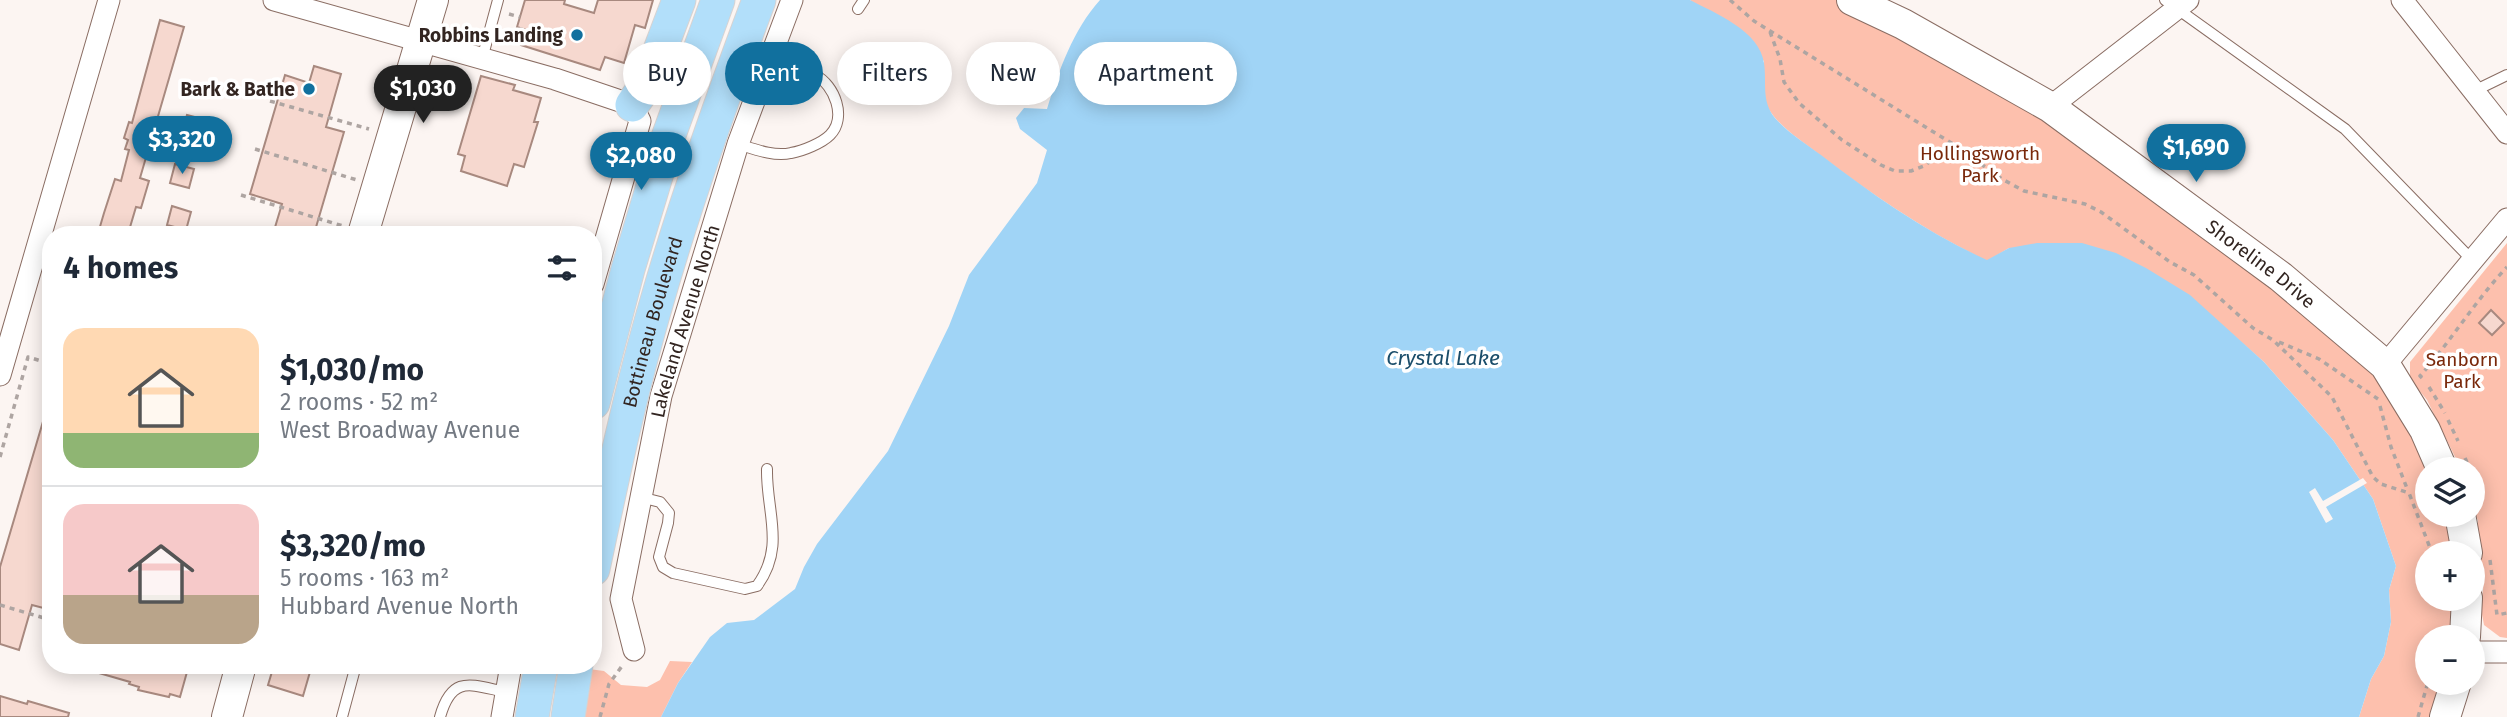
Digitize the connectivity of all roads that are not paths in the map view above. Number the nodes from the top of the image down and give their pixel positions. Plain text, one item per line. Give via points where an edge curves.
1 (109, 0) edge
2 (274, 0) edge
3 (433, 0) edge
4 (498, 0) edge
5 (679, 0) edge
6 (718, 0) edge
7 (759, 0) edge
8 (792, 0) edge
9 (1852, 0) edge
10 (2402, 0) edge
11 (2177, 3) edge
12 (421, 42) junction
13 (663, 42) edge
14 (776, 42) edge
15 (482, 59) junction
16 (2507, 75) edge
17 (823, 82) edge
18 (2474, 90) junction
19 (623, 102) edge
20 (632, 105) edge
21 (752, 105) edge
22 (2050, 107) junction
23 (2507, 133) edge
24 (738, 144) junction
25 (2507, 219) edge
26 (43, 226) edge
27 (356, 226) edge
28 (42, 231) edge
29 (602, 253) edge
30 (2472, 260) junction
31 (2385, 365) junction
32 (602, 370) edge
33 (0, 375) edge
34 (2437, 457) edge
35 (767, 469) dead end
36 (640, 497) junction
37 (602, 526) edge
38 (634, 650) road end
39 (2485, 652) edge
40 (2507, 652) edge
41 (239, 674) edge
42 (354, 674) edge
43 (509, 674) edge
44 (539, 674) edge
45 (575, 674) edge
46 (506, 692) junction
47 (2452, 695) edge
48 (227, 717) edge
49 (342, 717) edge
50 (440, 717) edge
51 (502, 717) edge
52 (532, 717) edge
53 (568, 717) edge
54 (2445, 717) edge

1 - 26 street
2 - 12 street
3 - 12 street
4 - 15 lane
5 - 13 main road
6 - 32 main road, Bottineau Boulevard via 666,143
7 - 37 main road, Bottineau Boulevard via 693,183 657,301
8 - 14 street, Lakeland Avenue North
9 - 22 street, Shoreline Drive
10 - 18 street
11 - 22 street
11 - 30 lane via 2345,129
12 - 15 street
12 - 27 street
15 - 19 street
16 - 18 lane
17 - 24 lane via 836,99 838,113 830,136 792,153
18 - 23 street
20 - 29 street via 640,121
21 - 24 street, Lakeland Avenue North
22 - 31 street, Shoreline Drive via 2281,277
24 - 36 street, Lakeland Avenue North via 661,396
25 - 30 street
28 - 33 street
30 - 31 street
31 - 34 street, Shoreline Drive
35 - 36 lane via 774,528 771,558 757,586 745,589 663,567 659,557 669,513 660,502
36 - 38 street, Lakeland Avenue North via 621,599
39 - 40 street
41 - 48 street
42 - 49 lane
43 - 46 street
44 - 52 main road
45 - 53 main road
46 - 50 lane via 461,686 448,694
46 - 51 street
47 - 54 street

